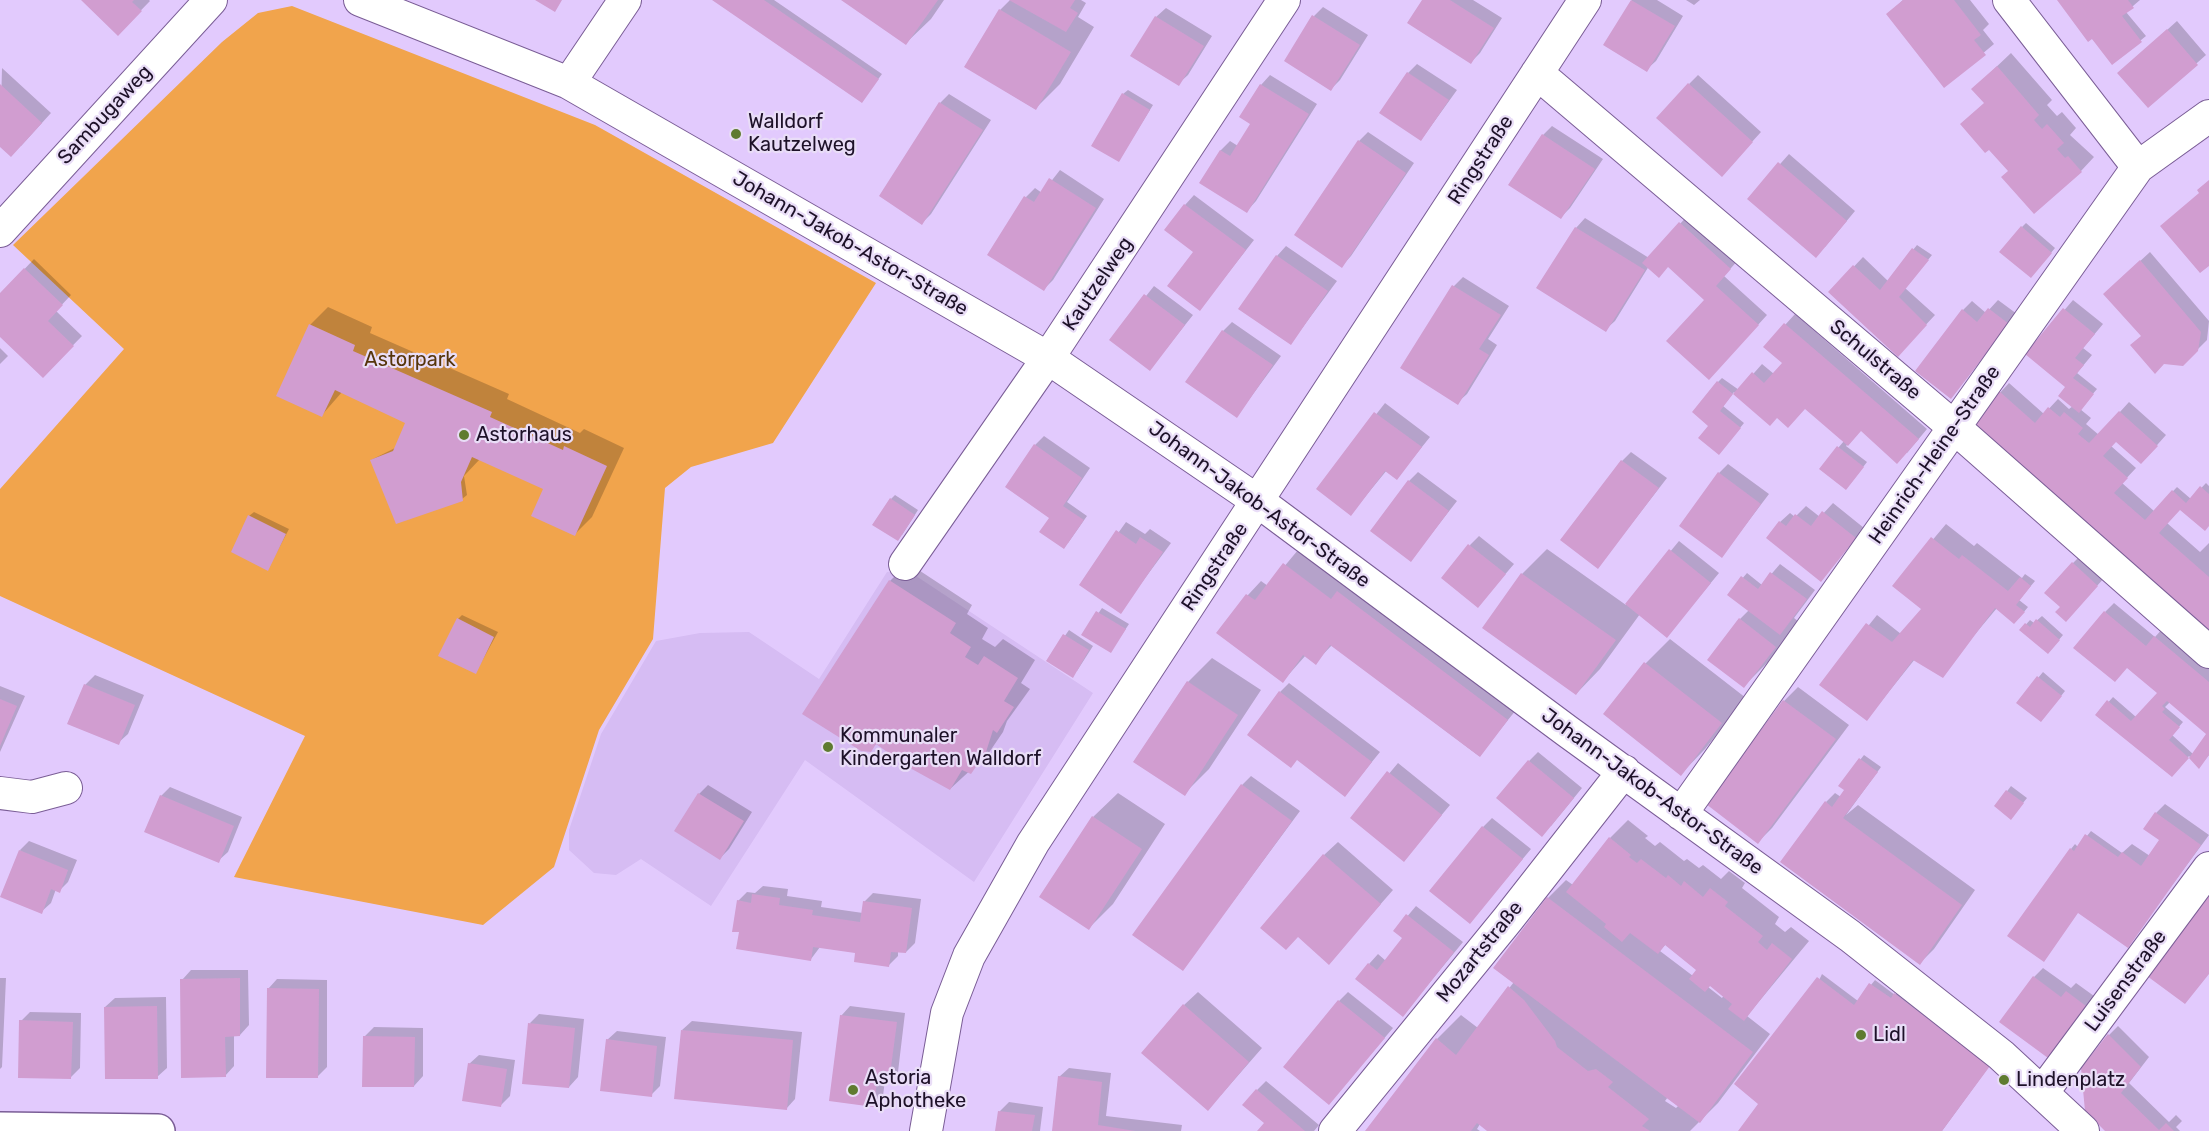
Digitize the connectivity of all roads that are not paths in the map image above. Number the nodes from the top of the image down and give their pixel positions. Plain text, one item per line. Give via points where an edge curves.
1 (211, 0) edge
2 (360, 0) edge
3 (625, 0) edge
4 (1284, 0) edge
5 (1585, 0) edge
6 (2009, 0) edge
7 (1537, 73) junction
8 (569, 83) junction
9 (2209, 116) edge
10 (2138, 167) junction
11 (0, 231) edge
12 (1048, 358) junction
13 (1955, 428) junction
14 (1259, 502) junction
15 (905, 564) dead end
16 (2209, 652) edge
17 (1624, 771) junction
18 (66, 788) dead end
19 (0, 793) edge
20 (1681, 814) junction
21 (2209, 868) edge
22 (2042, 1093) junction
23 (0, 1129) edge
24 (158, 1131) edge
25 (926, 1131) edge
26 (1335, 1131) edge
27 (2083, 1131) edge

1 - 11 street, Sambugaweg
2 - 8 street, Johann-Jakob-Astor-Straße
3 - 8 street
4 - 12 street, Kautzelweg
5 - 7 street, Ringstraße
6 - 10 street
7 - 13 street, Schulstraße
7 - 14 street, Ringstraße
8 - 12 street, Johann-Jakob-Astor-Straße
9 - 10 street, Heinrich-Heine-Straße
10 - 13 street, Heinrich-Heine-Straße
12 - 14 street, Johann-Jakob-Astor-Straße
12 - 15 street, Kautzelweg
13 - 16 street, Schulstraße
13 - 20 street, Heinrich-Heine-Straße
14 - 17 street, Johann-Jakob-Astor-Straße
14 - 25 street, Ringstraße via 1033,843 969,956 947,1013
17 - 20 street, Johann-Jakob-Astor-Straße
17 - 26 street, Mozartstraße
18 - 19 street via 32,797
20 - 22 street, Johann-Jakob-Astor-Straße via 1850,936 2001,1055
21 - 22 street, Luisenstraße
22 - 27 street, Johann-Jakob-Astor-Straße
23 - 24 street

